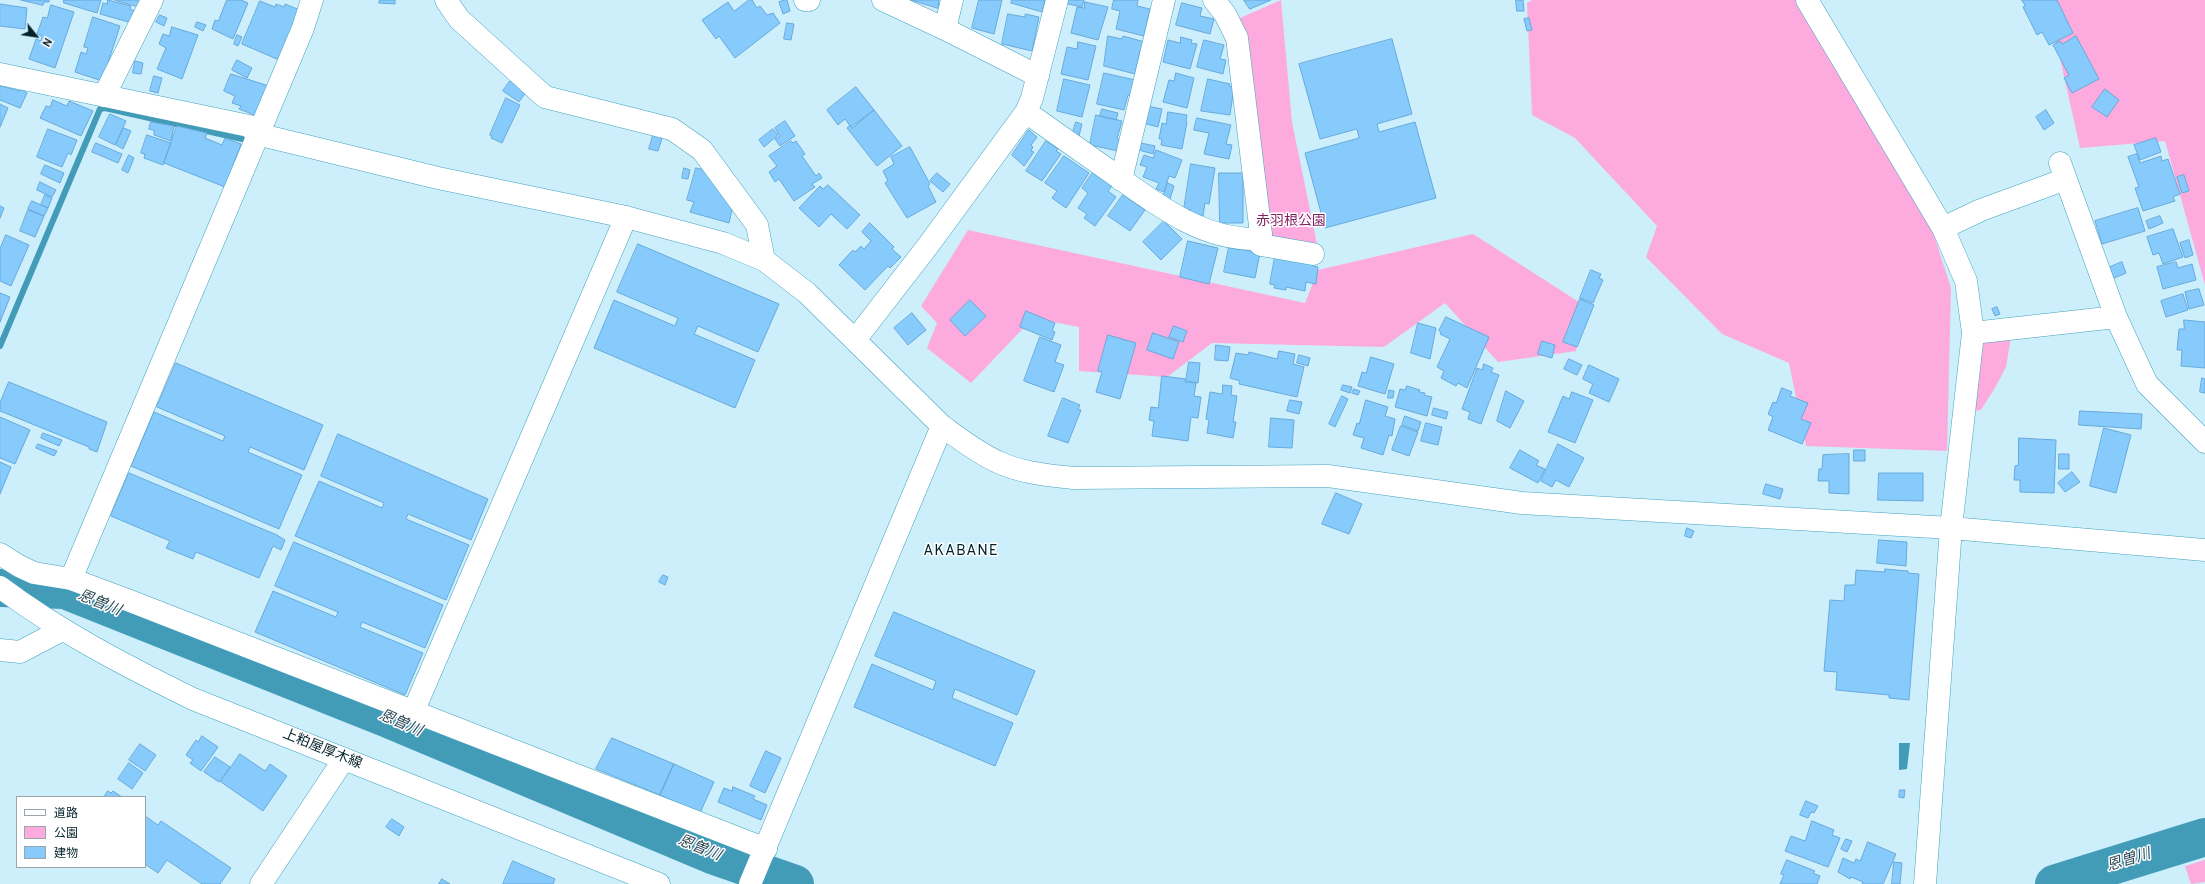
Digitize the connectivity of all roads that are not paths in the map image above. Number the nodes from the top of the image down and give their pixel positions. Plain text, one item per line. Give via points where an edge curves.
1 (152, 0) edge
2 (446, 0) edge
3 (805, 0) edge
4 (809, 0) edge
5 (883, 0) edge
6 (952, 0) edge
7 (1057, 0) edge
8 (1164, 0) edge
9 (1214, 0) edge
10 (1807, 0) edge
11 (306, 1) edge
12 (945, 29) junction
13 (0, 74) edge
14 (1038, 76) junction
15 (104, 96) junction
16 (1026, 112) junction
17 (257, 134) junction
18 (1121, 180) junction
19 (626, 217) junction
20 (1943, 228) junction
21 (1255, 239) junction
22 (1313, 254) dead end
23 (764, 260) junction
24 (2116, 317) junction
25 (1973, 333) junction
26 (854, 340) junction
27 (942, 426) junction
28 (2205, 442) edge
29 (1951, 528) junction
30 (2205, 550) edge
31 (0, 554) edge
32 (71, 579) junction
33 (0, 587) edge
34 (62, 630) junction
35 (0, 650) edge
36 (414, 710) junction
37 (344, 759) junction
38 (765, 850) junction
39 (261, 884) edge
40 (659, 884) edge
41 (750, 884) edge
42 (1925, 884) edge

1 - 15 street
2 - 23 street via 459,19 545,97 672,129 702,150 757,225
3 - 4 street
5 - 12 street
6 - 12 street
7 - 14 street
8 - 18 street
9 - 21 street via 1225,14 1237,38 1260,234
10 - 20 street
11 - 17 street via 303,28
12 - 14 street
13 - 15 street
14 - 16 street
15 - 17 street via 249,126
16 - 18 street
16 - 26 street via 927,247
17 - 19 street via 438,178
17 - 32 street
18 - 21 street via 1182,221 1211,233 1239,239
19 - 23 street via 722,243
19 - 36 street
20 - 24 street via 2063,171
20 - 25 street via 1966,281
21 - 22 street via 1261,245
23 - 26 street via 807,293
24 - 25 street
24 - 28 street via 2147,384
25 - 29 street
26 - 27 street
27 - 29 street via 966,444 999,463 1038,473 1073,478 1328,476 1522,503
27 - 38 street
29 - 30 street
29 - 42 street
31 - 32 street via 34,573
32 - 36 street
33 - 34 street, 上粕屋厚木線
34 - 35 street via 20,652
34 - 37 street, 上粕屋厚木線 via 139,673 193,699
36 - 38 street
37 - 39 street
37 - 40 street, 上粕屋厚木線
38 - 41 street

